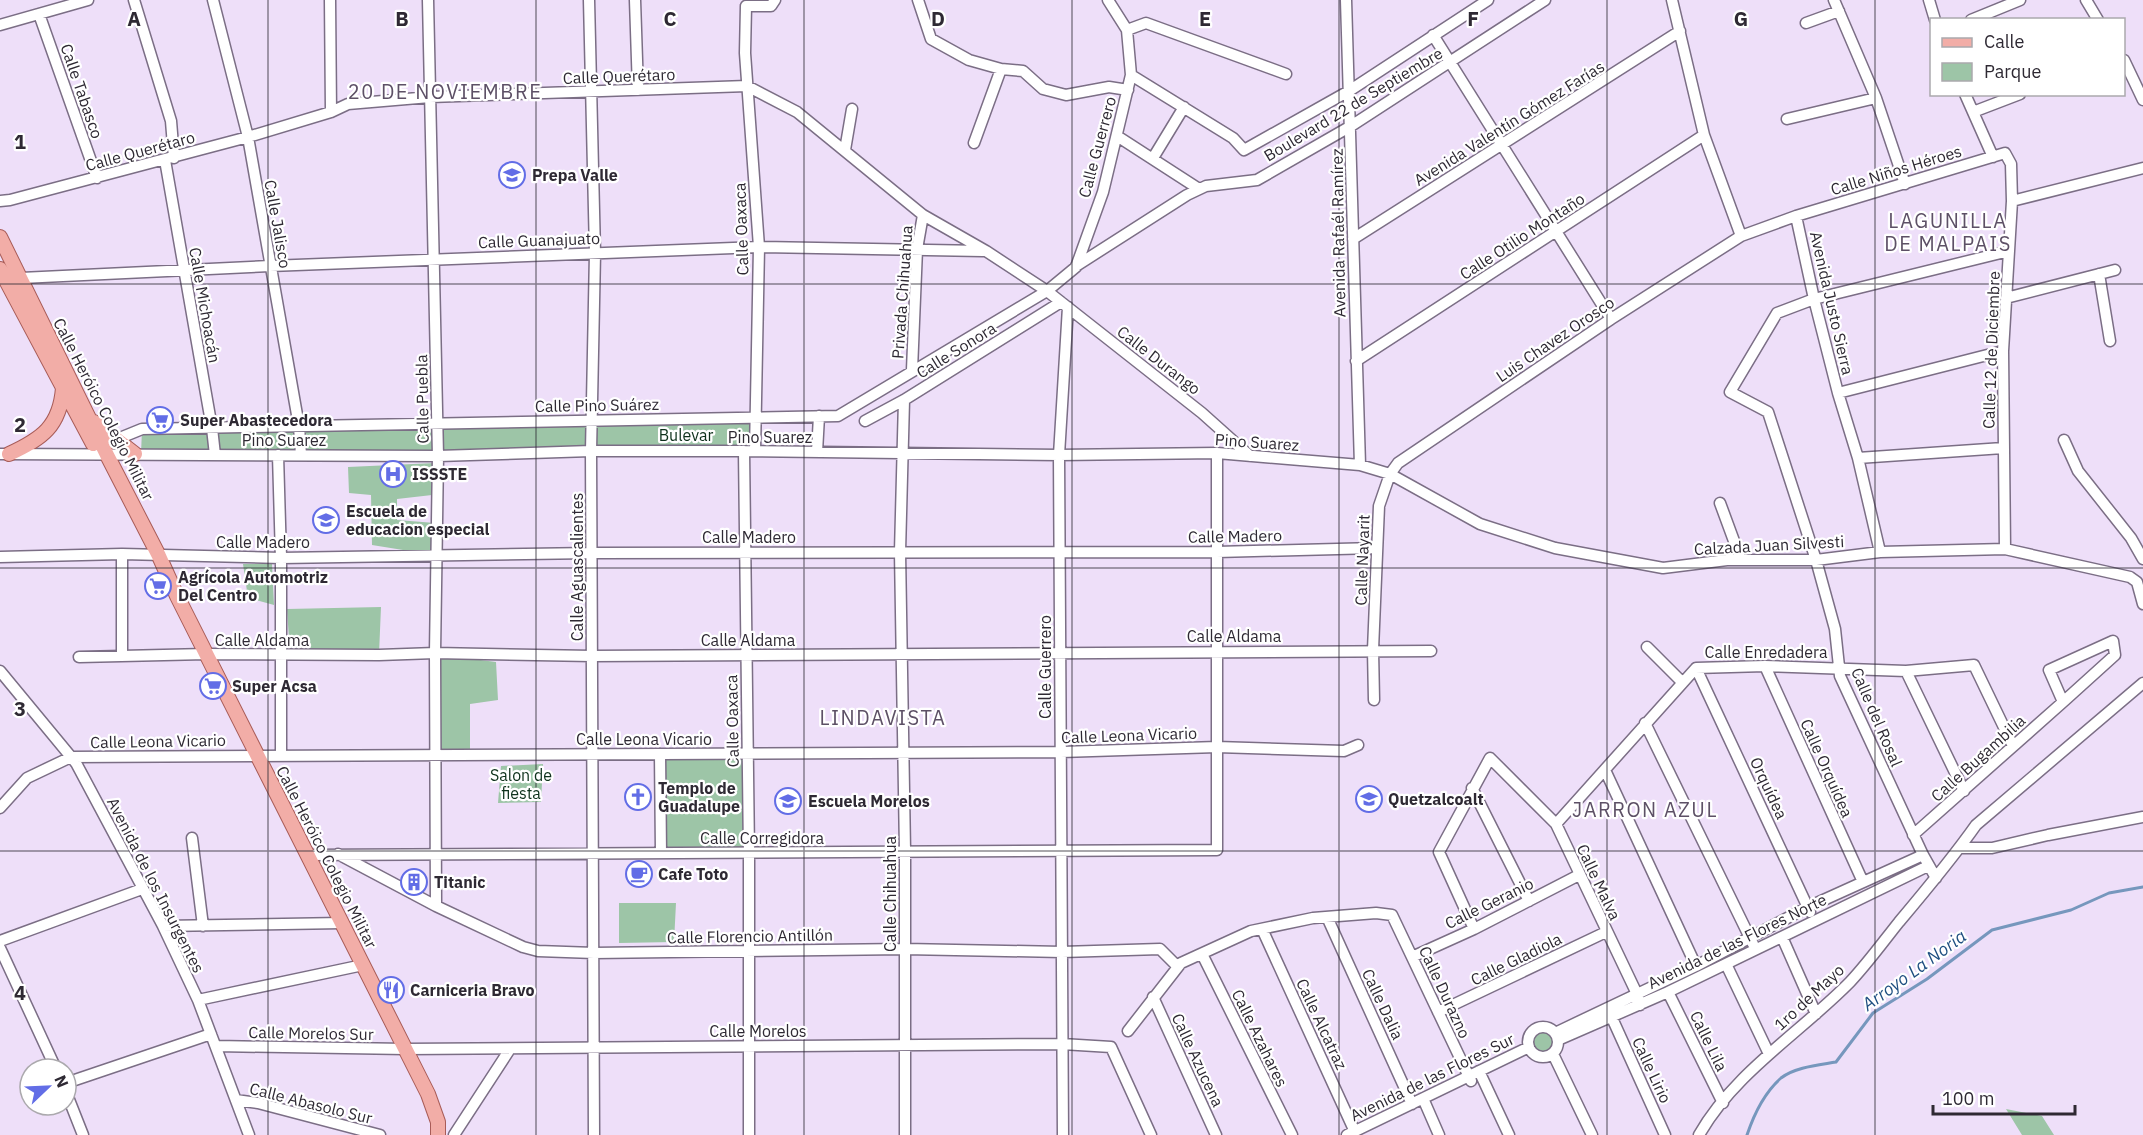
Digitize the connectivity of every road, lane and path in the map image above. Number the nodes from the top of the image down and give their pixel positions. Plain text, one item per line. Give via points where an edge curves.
1 (88, 0) edge
2 (134, 0) edge
3 (213, 0) edge
4 (330, 0) edge
5 (428, 0) edge
6 (589, 0) edge
7 (635, 0) edge
8 (775, 0) edge
9 (918, 0) edge
10 (1108, 0) edge
11 (1346, 0) edge
12 (1488, 0) edge
13 (1545, 0) edge
14 (1672, 0) edge
15 (1834, 0) edge
16 (1929, 0) edge
17 (2020, 0) edge
18 (2086, 0) edge
19 (73, 2) edge
20 (744, 3) edge
21 (1839, 11) junction
22 (39, 14) junction
23 (1934, 18) edge
24 (1976, 18) edge
25 (2097, 18) edge
26 (1806, 23) dead end
27 (0, 25) edge
28 (1127, 30) junction
29 (1680, 32) junction
30 (1433, 35) junction
31 (2125, 61) edge
32 (1451, 62) junction
33 (1001, 69) junction
34 (1286, 74) dead end
35 (1131, 75) junction
36 (2138, 75) edge
37 (747, 86) junction
38 (638, 90) junction
39 (1128, 90) junction
40 (1349, 91) junction
41 (590, 92) junction
42 (1966, 96) edge
43 (2015, 96) edge
44 (429, 97) junction
45 (1876, 98) junction
46 (2143, 100) edge
47 (1184, 107) junction
48 (852, 109) dead end
49 (331, 112) junction
50 (1972, 112) junction
51 (1787, 119) dead end
52 (1351, 126) junction
53 (1704, 135) junction
54 (1117, 136) junction
55 (248, 137) junction
56 (974, 143) dead end
57 (1501, 145) junction
58 (845, 150) junction
59 (2005, 153) joint
60 (1993, 157) junction
61 (1153, 158) junction
62 (169, 159) junction
63 (2143, 168) edge
64 (97, 178) junction
65 (1905, 184) junction
66 (1199, 189) junction
67 (0, 201) edge
68 (2012, 201) junction
69 (923, 215) junction
70 (1796, 216) junction
71 (1556, 232) junction
72 (1741, 236) junction
73 (0, 237) edge
74 (1353, 239) junction
75 (759, 247) junction
76 (917, 249) junction
77 (986, 251) junction
78 (2009, 251) junction
79 (595, 253) junction
80 (434, 259) junction
81 (270, 266) junction
82 (1076, 267) junction
83 (0, 269) edge
84 (183, 270) junction
85 (2115, 270) dead end
86 (2099, 274) junction
87 (21, 278) junction
88 (1047, 291) junction
89 (2007, 298) junction
90 (1814, 299) junction
91 (1065, 304) junction
92 (1611, 319) junction
93 (2110, 341) dead end
94 (2003, 351) junction
95 (1356, 361) junction
96 (912, 370) junction
97 (61, 372) junction
98 (63, 388) junction
99 (1838, 393) junction
100 (904, 400) junction
101 (819, 416) junction
102 (756, 417) junction
103 (91, 420) junction
104 (593, 420) junction
105 (865, 421) dead end
106 (437, 423) junction
107 (298, 426) junction
108 (212, 428) junction
109 (115, 440) junction
110 (2064, 440) dead end
111 (2003, 448) junction
112 (591, 451) junction
113 (750, 451) junction
114 (817, 452) junction
115 (903, 453) junction
116 (1216, 453) junction
117 (5, 454) edge
118 (135, 454) junction
119 (103, 455) junction
120 (215, 455) junction
121 (278, 455) junction
122 (301, 455) junction
123 (1059, 455) junction
124 (438, 456) junction
125 (1250, 456) junction
126 (1858, 458) junction
127 (1360, 465) junction
128 (1390, 474) junction
129 (1720, 503) dead end
130 (1376, 548) junction
131 (2005, 549) junction
132 (745, 552) junction
133 (900, 552) junction
134 (1060, 552) junction
135 (1216, 552) junction
136 (1880, 552) junction
137 (592, 553) junction
138 (122, 554) junction
139 (436, 555) junction
140 (156, 556) junction
141 (0, 557) edge
142 (281, 558) junction
143 (2143, 559) edge
144 (1741, 560) junction
145 (1816, 560) junction
146 (2130, 577) junction
147 (2143, 604) edge
148 (1647, 647) dead end
149 (1373, 650) junction
150 (1217, 651) junction
151 (1431, 651) dead end
152 (435, 653) junction
153 (902, 653) junction
154 (1060, 653) junction
155 (206, 654) junction
156 (280, 655) junction
157 (746, 655) junction
158 (122, 656) junction
159 (592, 656) junction
160 (79, 657) dead end
161 (1765, 666) junction
162 (1839, 667) junction
163 (1696, 668) junction
164 (0, 670) edge
165 (1906, 671) junction
166 (1682, 682) junction
167 (2143, 683) edge
168 (1374, 700) dead end
169 (2062, 702) junction
170 (1645, 723) junction
171 (1358, 745) dead end
172 (2013, 746) junction
173 (1216, 747) junction
174 (1061, 752) junction
175 (748, 753) junction
176 (903, 753) junction
177 (592, 754) junction
178 (660, 754) junction
179 (257, 755) junction
180 (281, 755) junction
181 (435, 755) junction
182 (71, 757) junction
183 (1605, 770) junction
184 (1472, 788) junction
185 (1964, 791) junction
186 (0, 808) edge
187 (2143, 817) edge
188 (1556, 824) junction
189 (1913, 836) junction
190 (192, 838) dead end
191 (1960, 849) junction
192 (1061, 850) junction
193 (905, 851) junction
194 (594, 853) junction
195 (661, 853) junction
196 (338, 854) junction
197 (436, 854) junction
198 (749, 854) junction
199 (307, 855) junction
200 (1923, 855) junction
201 (1928, 866) junction
202 (1580, 875) junction
203 (1936, 878) junction
204 (1863, 882) junction
205 (142, 889) junction
206 (1529, 901) junction
207 (436, 906) junction
208 (1808, 907) junction
209 (1327, 916) junction
210 (1814, 921) junction
211 (342, 923) junction
212 (163, 926) junction
213 (203, 926) junction
214 (1262, 929) junction
215 (1474, 929) junction
216 (1606, 932) junction
217 (1782, 937) junction
218 (1750, 938) junction
219 (0, 941) edge
220 (0, 948) edge
221 (905, 949) junction
222 (1755, 950) junction
223 (749, 951) junction
224 (1062, 952) junction
225 (594, 953) junction
226 (1202, 954) junction
227 (1412, 957) junction
228 (363, 964) junction
229 (1726, 964) junction
230 (1696, 966) junction
231 (1178, 967) junction
232 (1668, 992) junction
233 (1153, 998) junction
234 (198, 1000) junction
235 (1638, 1000) junction
236 (1438, 1012) junction
237 (1816, 1014) junction
238 (1612, 1018) junction
239 (1128, 1031) dead end
240 (211, 1034) junction
241 (1556, 1036) junction
242 (1062, 1044) junction
243 (906, 1045) junction
244 (216, 1046) junction
245 (749, 1047) junction
246 (510, 1048) junction
247 (593, 1048) junction
248 (406, 1049) junction
249 (1531, 1049) junction
250 (1769, 1054) junction
251 (1551, 1055) junction
252 (50, 1057) edge
253 (1475, 1076) junction
254 (78, 1079) edge
255 (236, 1100) junction
256 (1425, 1103) junction
257 (1723, 1103) junction
258 (1412, 1104) junction
259 (76, 1117) edge
260 (350, 1131) edge
261 (1362, 1132) edge
262 (83, 1135) edge
263 (249, 1135) edge
264 (380, 1135) edge
265 (438, 1135) edge
266 (454, 1135) edge
267 (594, 1135) edge
268 (749, 1135) edge
269 (905, 1135) edge
270 (1063, 1135) edge
271 (1151, 1135) edge
272 (1216, 1135) edge
273 (1292, 1135) edge
274 (1439, 1135) edge
275 (1509, 1135) edge
276 (1585, 1135) edge
277 (1592, 1135) edge
278 (1665, 1135) edge
279 (1700, 1135) edge

1 - 19 street
2 - 62 street, Calle Michoacán via 171,121
3 - 55 street, Calle Jalisco
4 - 49 street
5 - 44 street, Calle Puebla
6 - 41 street, Calle Aguascalientes
7 - 38 street
8 - 20 street via 771,6
9 - 33 street via 931,39 969,60
10 - 28 street, Calle Guerrero
11 - 40 street, Avenida Rafaél Ramírez
12 - 30 street, Boulevard 22 de Septiembre
13 - 32 street, Boulevard 22 de Septiembre
14 - 29 street
15 - 21 street
16 - 23 street
17 - 24 street
18 - 25 street
19 - 22 street
20 - 37 street, Calle Oaxaca
21 - 26 street
21 - 45 street
22 - 27 street
22 - 64 street, Calle Tabasco
28 - 34 street via 1146,23
28 - 35 street, Calle Guerrero
29 - 53 street
29 - 57 street, Avenida Valentín Gómez Farías
30 - 32 street
30 - 40 street, Boulevard 22 de Septiembre
31 - 36 street
32 - 52 street, Boulevard 22 de Septiembre
32 - 57 street
33 - 39 street via 1023,71 1043,89 1066,95 1109,87
33 - 56 street
35 - 39 street, Calle Guerrero
35 - 47 street
36 - 46 street
37 - 38 street, Calle Querétaro
37 - 58 street, Calle Querétaro via 797,112
37 - 75 street, Calle Oaxaca
38 - 41 street, Calle Querétaro
39 - 54 street, Calle Guerrero
40 - 47 street, Boulevard 22 de Septiembre via 1244,150 1233,138
40 - 52 street, Avenida Rafaél Ramírez
41 - 44 street, Calle Querétaro
41 - 79 street, Calle Aguascalientes
42 - 50 street
43 - 50 street
44 - 49 street, Calle Querétaro via 348,104
44 - 80 street, Calle Puebla
45 - 51 street
45 - 65 street
47 - 61 street
48 - 58 street
49 - 55 street, Calle Querétaro
50 - 60 street
52 - 66 street, Boulevard 22 de Septiembre via 1257,180
52 - 74 street, Avenida Rafaél Ramírez
53 - 71 street, Calle Otilio Montaño
53 - 72 street
54 - 61 street
54 - 82 street, Calle Guerrero
55 - 62 street, Calle Querétaro
55 - 81 street, Calle Jalisco
57 - 71 street
57 - 74 street, Avenida Valentín Gómez Farías
58 - 69 street, Calle Querétaro
59 - 60 street, Calle Niños Héroes
59 - 68 street, Calle 12 de Diciembre via 2011,164
60 - 65 street, Calle Niños Héroes
61 - 66 street
62 - 64 street, Calle Querétaro
62 - 84 street, Calle Michoacán
63 - 68 street
64 - 67 street, Calle Querétaro
65 - 70 street, Calle Niños Héroes
66 - 82 street, Boulevard 22 de Septiembre
68 - 78 street, Calle 12 de Diciembre
69 - 76 street, Privada Chihuahua
69 - 77 street, Calle Querétaro
70 - 72 street, Avenida Justo Sierra
70 - 90 street, Avenida Justo Sierra
71 - 92 street
71 - 95 street, Calle Otilio Montaño
72 - 92 street, Luis Chavez Orosco
73 - 87 main road, Calle Heróico Colegio Militar
74 - 95 street, Avenida Rafaél Ramírez
75 - 76 street, Calle Guanajuato
75 - 79 street, Calle Guanajuato
75 - 102 street, Calle Oaxaca
76 - 77 street, Calle Guanajuato
76 - 96 street, Privada Chihuahua
77 - 88 street
78 - 89 street, Calle 12 de Diciembre
78 - 90 street
79 - 80 street, Calle Guanajuato
79 - 104 street, Calle Aguascalientes
80 - 81 street, Calle Guanajuato
80 - 106 street, Calle Puebla
81 - 84 street, Calle Guanajuato
81 - 107 street, Calle Jalisco
82 - 88 street
83 - 97 main road, Calle Heróico Colegio Militar
84 - 87 street, Calle Guanajuato
84 - 108 street, Calle Michoacán
85 - 86 street
86 - 89 street
86 - 93 street
87 - 97 main road, Calle Heróico Colegio Militar
88 - 91 street, Calle Durango
88 - 96 street, Calle Pino Suárez
89 - 94 street, Calle 12 de Diciembre
90 - 99 street, Avenida Justo Sierra
90 - 145 street, Calle del Rosal via 1777,313 1730,392 1768,412
91 - 100 street, Calle Sonora
91 - 123 street, Calle Guerrero
91 - 125 street, Calle Durango
92 - 128 street, Luis Chavez Orosco via 1398,463
94 - 99 street
94 - 111 street, Calle 12 de Diciembre
95 - 127 street, Avenida Rafaél Ramírez
96 - 101 street, Calle Pino Suárez via 838,416
97 - 98 main road, Calle Heróico Colegio Militar
97 - 103 main road, Calle Heróico Colegio Militar
98 - 117 main road via 53,425 36,440
98 - 119 main road, Calle Heróico Colegio Militar
99 - 126 street, Avenida Justo Sierra
100 - 105 street, Calle Sonora
100 - 115 street, Calle Chihuahua
101 - 102 street, Calle Pino Suárez
101 - 114 street
102 - 104 street, Calle Pino Suárez
102 - 113 street, Calle Oaxaca
103 - 109 main road
103 - 119 main road, Calle Heróico Colegio Militar
104 - 106 street, Calle Pino Suárez
104 - 112 street, Calle Aguascalientes
106 - 107 street, Calle Pino Suárez
106 - 124 street, Calle Puebla
107 - 108 street, Calle Pino Suárez
107 - 122 street, Calle Jalisco
108 - 109 street, Calle Pino Suárez via 142,429
108 - 120 street, Calle Michoacán
109 - 118 main road
110 - 143 street via 2078,471
111 - 126 street
111 - 131 street, Calle 12 de Diciembre
112 - 113 street, Pino Suarez
112 - 124 street, Pino Suarez
112 - 137 street, Calle Aguascalientes
113 - 114 street, Pino Suarez
113 - 132 street, Calle Oaxaca
114 - 115 street, Pino Suarez
115 - 123 street, Pino Suarez
115 - 133 street, Calle Chihuahua
116 - 123 street, Pino Suarez
116 - 125 street, Pino Suarez
116 - 135 street
117 - 119 street, Pino Suarez
118 - 119 street, Pino Suarez
118 - 120 street, Pino Suarez
119 - 140 main road, Calle Heróico Colegio Militar
120 - 121 street, Pino Suarez
121 - 122 street, Pino Suarez
121 - 142 street
122 - 124 street, Pino Suarez
123 - 134 street, Calle Guerrero
124 - 139 street, Calle Puebla
125 - 127 street, Pino Suarez
126 - 136 street, Avenida Justo Sierra
127 - 128 street, Calzada Juan Silvesti
128 - 130 street, Calle Nayarit via 1379,506
128 - 144 street, Calzada Juan Silvesti via 1479,524 1555,548 1663,568
129 - 144 street
130 - 135 street, Calle Madero
130 - 149 street, Calle Nayarit
131 - 136 street, Calzada Juan Silvesti
131 - 146 street, Calzada Juan Silvesti
132 - 133 street, Calle Madero
132 - 137 street, Calle Madero
132 - 157 street, Calle Oaxaca
133 - 134 street, Calle Madero
133 - 153 street, Calle Chihuahua
134 - 135 street, Calle Madero
134 - 154 street, Calle Guerrero
135 - 150 street
136 - 145 street, Calzada Juan Silvesti
137 - 139 street, Calle Madero
137 - 159 street, Calle Aguascalientes
138 - 140 street, Calle Madero
138 - 141 street, Calle Madero
138 - 158 street
139 - 142 street, Calle Madero
139 - 152 street, Calle Puebla
140 - 142 street, Calle Madero
140 - 155 main road, Calle Heróico Colegio Militar
142 - 156 street
143 - 146 street
144 - 145 street, Calzada Juan Silvesti
145 - 162 street, Calle del Rosal via 1835,629
146 - 147 street via 2137,582
148 - 166 street
149 - 150 street, Calle Aldama
149 - 151 street, Calle Aldama
149 - 168 street, Calle Nayarit
150 - 154 street, Calle Aldama
150 - 173 street
152 - 156 street, Calle Aldama
152 - 159 street, Calle Aldama
152 - 181 street, Calle Puebla
153 - 154 street, Calle Aldama
153 - 157 street, Calle Aldama
153 - 176 street, Calle Chihuahua
154 - 174 street, Calle Guerrero
155 - 156 street, Calle Aldama
155 - 158 street, Calle Aldama
155 - 179 main road, Calle Heróico Colegio Militar
156 - 180 street
157 - 159 street, Calle Aldama
157 - 175 street, Calle Oaxaca
158 - 160 street, Calle Aldama
159 - 177 street, Calle Aguascalientes
161 - 162 street, Calle Enredadera
161 - 163 street, Calle Enredadera
161 - 204 street, Calle Orquídea
162 - 165 street, Calle Enredadera
162 - 189 street, Calle del Rosal
163 - 166 street, Calle Enredadera
163 - 208 street, Orquídea
164 - 182 street, Avenida de los Insurgentes
165 - 172 street, Calle Enredadera via 1974,665
165 - 185 street
166 - 170 street, Calle Enredadera
167 - 191 street via 1976,825
169 - 169 street, Calle Bugambilia via 2115,655 2113,641 2049,670
169 - 172 street, Calle Bugambilia
170 - 183 street, Calle Enredadera
170 - 218 street
171 - 173 street, Calle Leona Vicario via 1344,751
172 - 185 street, Calle Bugambilia
173 - 174 street, Calle Leona Vicario
173 - 192 street, Calle Corregidora via 1217,850
174 - 176 street, Calle Leona Vicario
174 - 192 street, Calle Guerrero
175 - 176 street, Calle Leona Vicario
175 - 178 street, Calle Leona Vicario
175 - 198 street, Calle Oaxaca
176 - 193 street, Calle Chihuahua
177 - 178 street, Calle Leona Vicario
177 - 181 street, Calle Leona Vicario
177 - 194 street, Calle Aguascalientes
178 - 195 street
179 - 180 street, Calle Leona Vicario
179 - 182 street, Calle Leona Vicario
179 - 199 main road, Calle Heróico Colegio Militar
180 - 181 street, Calle Leona Vicario
181 - 197 street, Calle Puebla
182 - 186 street via 27,778
182 - 205 street, Avenida de los Insurgentes
183 - 188 street, Calle Enredadera
183 - 230 street
184 - 188 street, Calle Malva via 1490,758
184 - 206 street
184 - 215 street via 1439,852
185 - 189 street, Calle Bugambilia
187 - 191 street via 1992,848
188 - 202 street, Calle Malva
189 - 200 street, Calle del Rosal
190 - 213 street
191 - 203 street
192 - 193 street, Calle Corregidora
192 - 224 street, Calle Guerrero
193 - 198 street, Calle Corregidora
193 - 221 street, Calle Chihuahua
194 - 195 street, Calle Corregidora
194 - 197 street, Calle Corregidora
194 - 225 street, Calle Aguascalientes
195 - 198 street, Calle Corregidora
196 - 197 street, Calle Corregidora
196 - 199 street, Calle Corregidora
196 - 207 street, Calle Florencio Antillón
197 - 207 street, Calle Puebla
198 - 223 street, Calle Oaxaca
199 - 211 main road, Calle Heróico Colegio Militar
200 - 201 street, Calle del Rosal
200 - 204 street, Avenida de las Flores Norte
201 - 203 street, Calle del Rosal
201 - 210 street, Avenida de las Flores Norte
202 - 206 street, Calle Geranio
202 - 216 street, Calle Malva
203 - 237 street, 1ro de Mayo via 1851,980
204 - 208 street, Avenida de las Flores Norte
205 - 212 street, Avenida de los Insurgentes
205 - 219 street
206 - 215 street, Calle Geranio
207 - 225 street, Calle Florencio Antillón via 524,948
208 - 210 street, Orquídea
208 - 218 street, Avenida de las Flores Norte
209 - 214 street
209 - 227 street, Calle Durazno via 1392,915
209 - 258 street, Calle Dalia
210 - 217 street, Avenida de las Flores Norte
211 - 213 street
211 - 228 main road, Calle Heróico Colegio Militar
212 - 213 street
212 - 234 street, Avenida de los Insurgentes
214 - 226 street
214 - 261 street, Calle Alcatraz
215 - 227 street, Calle Geranio
216 - 235 street, Calle Malva
216 - 236 street, Calle Gladiola
217 - 222 street, Avenida de las Flores Norte
217 - 237 street
218 - 222 street
218 - 230 street, Avenida de las Flores Norte
220 - 252 street
221 - 223 street, Calle Florencio Antillón
221 - 224 street, Calle Florencio Antillón
221 - 243 street, Calle Chihuahua
222 - 229 street, Avenida de las Flores Norte
223 - 225 street, Calle Florencio Antillón
223 - 245 street, Calle Oaxaca
224 - 231 street, Calle Florencio Antillón via 1160,949
224 - 242 street, Calle Guerrero
225 - 247 street, Calle Aguascalientes
226 - 231 street
226 - 273 street, Calle Azahares
227 - 236 street, Calle Durazno
228 - 234 street
228 - 248 main road, Calle Heróico Colegio Militar
229 - 232 street, Avenida de las Flores Norte
229 - 250 street
230 - 235 street, Avenida de las Flores Norte
231 - 233 street
232 - 235 street, Avenida de las Flores Norte
232 - 257 street, Calle Lila
233 - 239 street
233 - 272 street, Calle Azucena
234 - 240 street, Avenida de los Insurgentes
235 - 238 street, Avenida de las Flores Norte
235 - 241 street, Avenida de las Flores Norte
236 - 253 street, Calle Durazno
237 - 250 street, 1ro de Mayo
238 - 241 street, Avenida de las Flores Norte
238 - 278 street, Calle Lirio
240 - 244 street, Avenida de los Insurgentes
240 - 254 street
241 - 249 street via 1545,1027 1535,1030 1530,1037
241 - 251 street
242 - 243 street, Calle Morelos
242 - 270 street, Calle Guerrero
242 - 271 street, Calle Morelos via 1111,1047
243 - 245 street, Calle Morelos
243 - 269 street, Calle Chihuahua
244 - 248 street, Calle Morelos Sur
244 - 255 street, Avenida de los Insurgentes
245 - 247 street, Calle Morelos
245 - 268 street, Calle Oaxaca
246 - 247 street, Calle Morelos
246 - 248 street, Calle Morelos
246 - 266 street
247 - 267 street, Calle Aguascalientes
248 - 265 main road, Calle Heróico Colegio Militar via 428,1094 438,1122
249 - 251 street via 1540,1056
249 - 253 street, Avenida de las Flores Sur
250 - 257 street, 1ro de Mayo
251 - 276 street
251 - 277 street
253 - 256 street, Avenida de las Flores Sur
253 - 258 street, Avenida de las Flores Sur
253 - 275 street, Calle Durazno
255 - 260 street, Calle Abasolo Sur
255 - 263 street, Avenida de los Insurgentes
256 - 261 street, Avenida de las Flores Sur
256 - 274 street
257 - 279 street, 1ro de Mayo
258 - 261 street, Avenida de las Flores Sur
259 - 262 street
260 - 264 street, Calle Abasolo Sur

